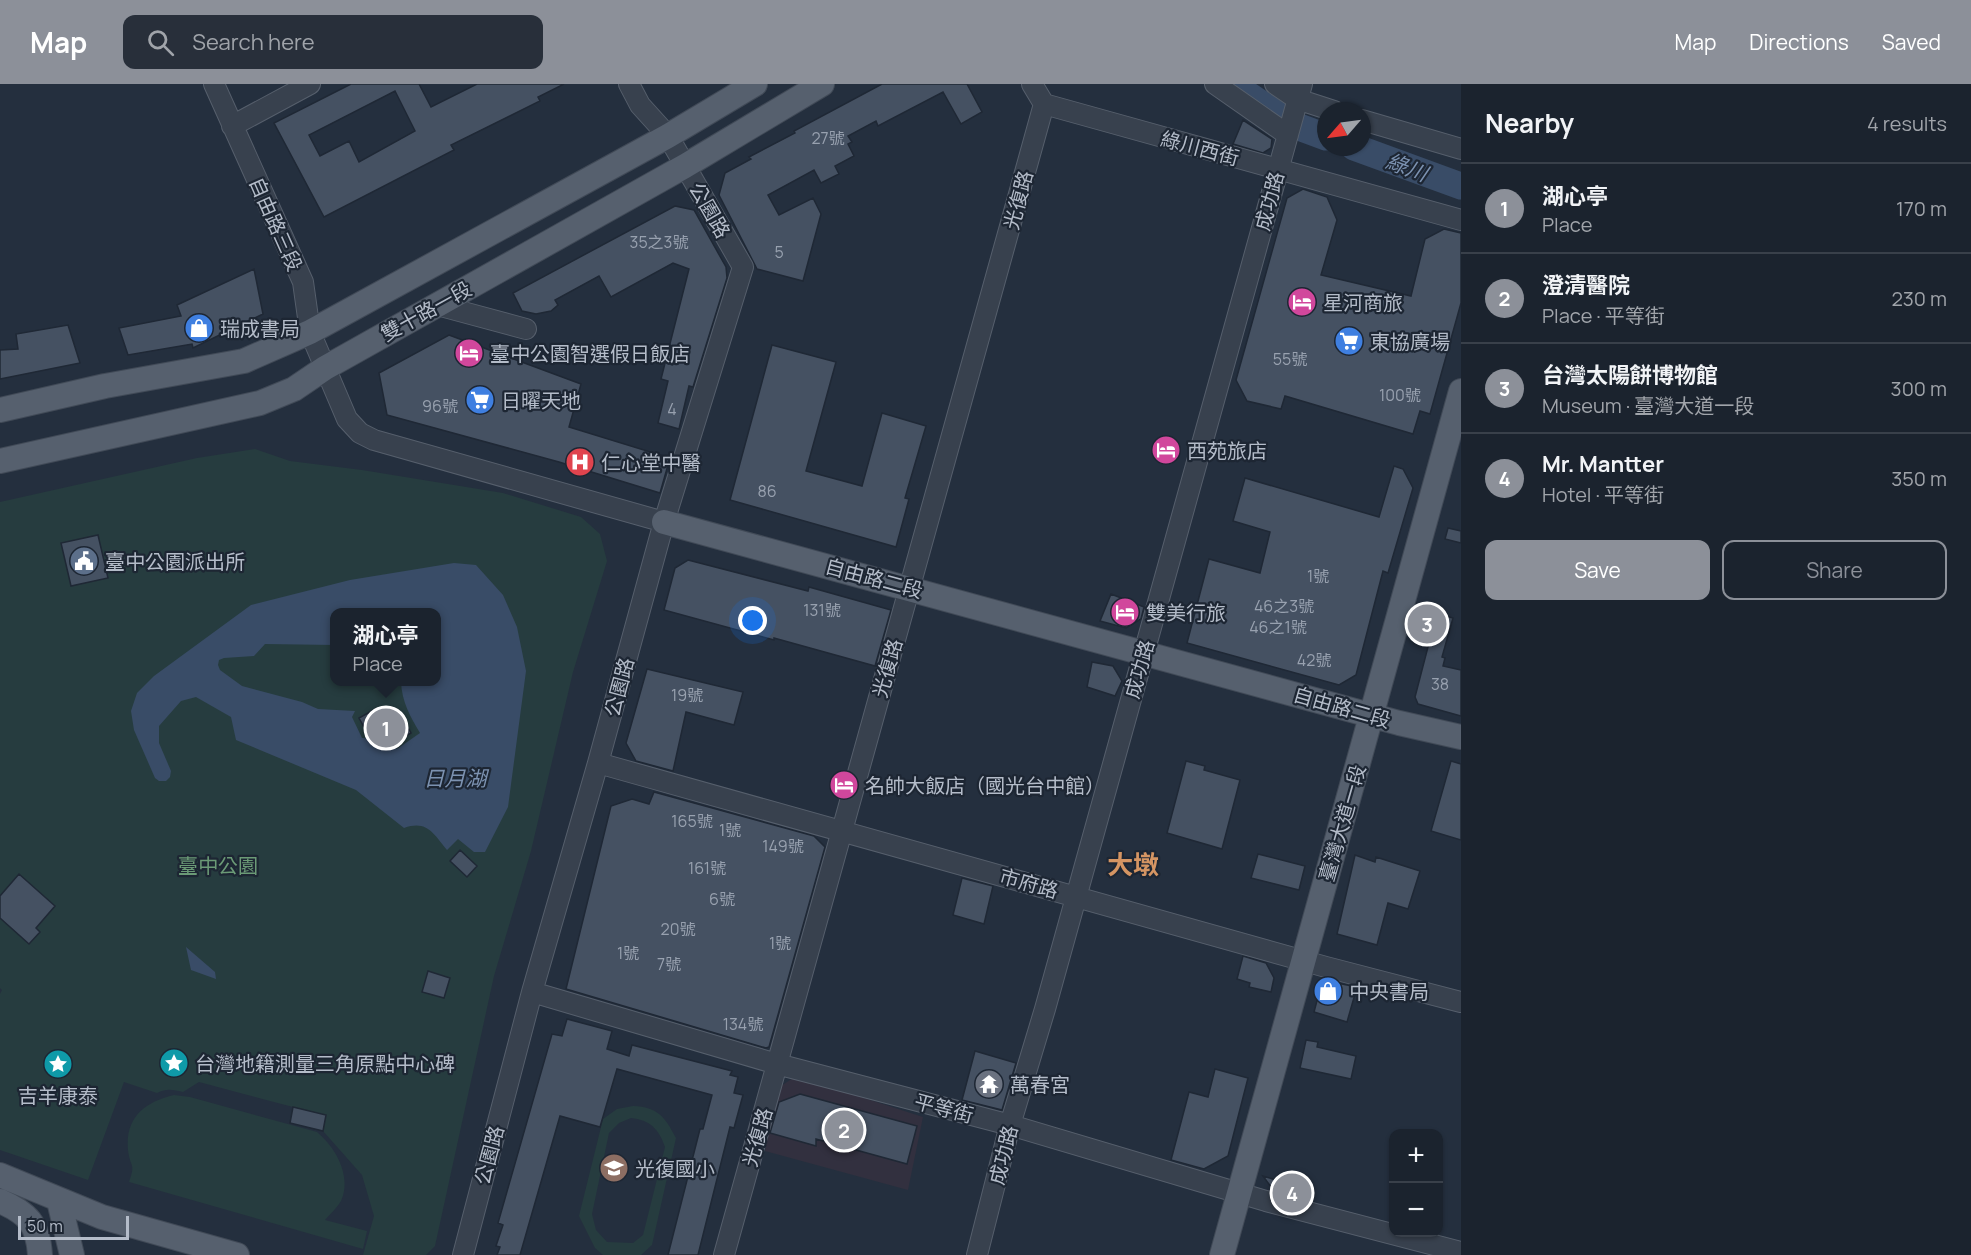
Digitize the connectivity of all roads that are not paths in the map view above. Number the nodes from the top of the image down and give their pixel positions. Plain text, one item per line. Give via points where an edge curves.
1 (214, 84) edge
2 (310, 84) edge
3 (629, 84) edge
4 (754, 84) edge
5 (822, 84) edge
6 (1032, 84) edge
7 (1215, 84) edge
8 (1275, 84) edge
9 (1300, 92) edge
10 (1318, 102) edge
11 (1044, 104) junction
12 (1371, 123) edge
13 (232, 126) junction
14 (1288, 135) junction
15 (668, 136) junction
16 (1461, 149) edge
17 (685, 166) junction
18 (1278, 169) junction
19 (1461, 220) edge
20 (437, 305) junction
21 (526, 329) dead end
22 (310, 332) junction
23 (325, 368) junction
24 (1461, 391) edge
25 (0, 410) edge
26 (0, 460) edge
27 (664, 522) junction
28 (910, 588) junction
29 (1144, 652) junction
30 (1372, 715) junction
31 (1461, 737) edge
32 (598, 763) junction
33 (842, 831) junction
34 (1076, 896) junction
35 (1304, 960) junction
36 (531, 992) junction
37 (1461, 1002) edge
38 (777, 1064) junction
39 (1010, 1125) junction
40 (0, 1175) edge
41 (1238, 1193) junction
42 (0, 1201) edge
43 (59, 1201) junction
44 (1461, 1252) edge
45 (40, 1255) edge
46 (72, 1255) edge
47 (237, 1255) edge
48 (463, 1255) edge
49 (724, 1255) edge
50 (977, 1255) edge
51 (1222, 1255) edge

1 - 13 street, 自由路三段
2 - 13 street
3 - 15 street, 公園路 via 640,105
4 - 15 main road, 雙十路一段
5 - 17 main road, 雙十路一段
6 - 11 street
7 - 14 street
8 - 9 street
9 - 10 street
9 - 14 street, 成功路
11 - 18 street, 綠川西街
11 - 28 street, 光復路
12 - 16 street
13 - 22 street, 自由路三段 via 303,282
14 - 18 street, 成功路
15 - 17 street, 公園路
15 - 22 main road, 雙十路一段
17 - 20 main road, 雙十路一段
17 - 27 street, 公園路 via 743,267
18 - 19 street, 綠川西街
18 - 29 street, 成功路
20 - 21 street
20 - 23 main road, 雙十路一段
22 - 23 street, 自由路三段
22 - 25 main road, 雙十路一段 via 244,362 105,386
23 - 26 main road, 雙十路一段 via 294,389 260,403
23 - 27 street, 自由路二段 via 347,418 366,437
24 - 30 main road, 臺灣大道一段
27 - 28 main road, 自由路二段
27 - 32 street, 公園路
28 - 29 main road, 自由路二段
28 - 33 street, 光復路
29 - 30 main road, 自由路二段
29 - 34 street, 成功路
30 - 31 main road, 自由路二段
30 - 35 main road, 臺灣大道一段
32 - 33 street, 市府路
32 - 36 street, 公園路
33 - 34 street, 市府路
33 - 38 street, 光復路
34 - 35 street, 市府路
34 - 39 street, 成功路
35 - 37 street, 市府路
35 - 41 main road, 臺灣大道一段
36 - 38 street, 平等街
36 - 48 street, 公園路
38 - 39 street, 平等街
38 - 49 street, 光復路
39 - 41 street, 平等街
39 - 50 street, 成功路
40 - 43 main road
41 - 44 street, 平等街
41 - 51 main road, 臺灣大道一段
42 - 45 main road via 36,1228
43 - 46 main road
43 - 47 main road

